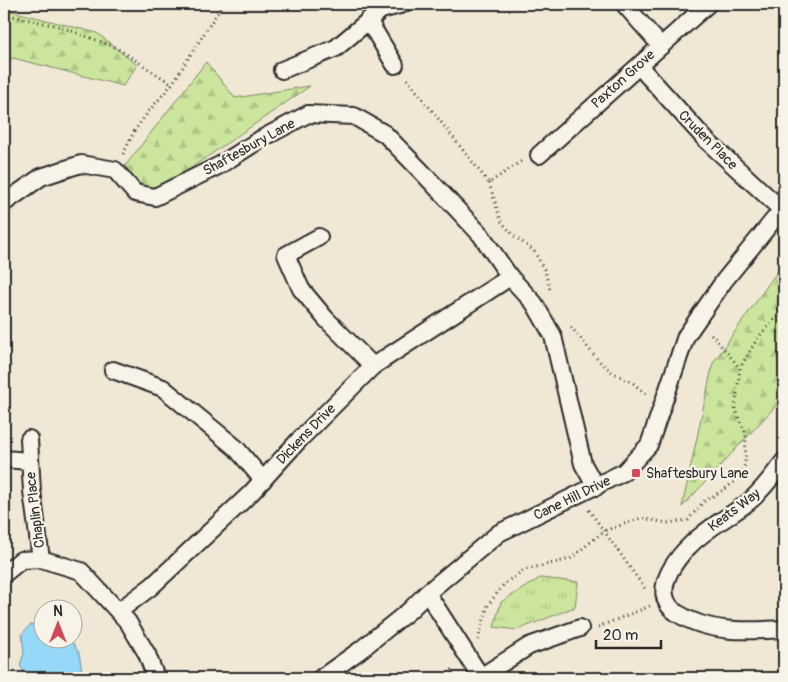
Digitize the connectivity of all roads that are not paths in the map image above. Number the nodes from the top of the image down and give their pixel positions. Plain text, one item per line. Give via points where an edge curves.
1 (403, 4) edge
2 (624, 4) edge
3 (708, 4) edge
4 (368, 20) junction
5 (661, 46) junction
6 (395, 65) road end
7 (639, 66) junction
8 (282, 70) dead end
9 (538, 155) road end
10 (4, 203) edge
11 (783, 208) edge
12 (319, 237) dead end
13 (510, 277) junction
14 (372, 366) junction
15 (113, 370) dead end
16 (29, 439) dead end
17 (4, 459) edge
18 (29, 461) junction
19 (784, 461) edge
20 (263, 480) junction
21 (596, 487) junction
22 (40, 559) junction
23 (4, 574) edge
24 (427, 593) junction
25 (119, 611) junction
26 (580, 628) road end
27 (784, 629) edge
28 (156, 678) edge
29 (321, 678) edge
30 (480, 678) edge

1 - 4 street via 381,10
2 - 5 street
3 - 5 street, Paxton Grove
4 - 6 street
4 - 8 street via 336,48
5 - 7 street, Paxton Grove
7 - 9 street, Paxton Grove
7 - 11 street, Cruden Place via 706,140
10 - 13 street, Shaftesbury Lane via 41,177 81,164 115,170 134,193 155,197 220,165 308,114 354,116 385,134 410,159 481,235
11 - 21 street, Cane Hill Drive via 686,336 649,445 624,472
12 - 14 street via 286,255 301,289
13 - 14 street, Dickens Drive
13 - 21 street, Shaftesbury Lane via 534,303 553,336 583,464
14 - 20 street, Dickens Drive
15 - 20 street via 163,388 236,448
16 - 18 street, Chaplin Place
17 - 18 street, Chaplin Place
18 - 22 street, Chaplin Place
19 - 27 street, Keats Way via 752,499 702,534 685,551 665,580 664,599 672,610 685,618 708,626 755,631
20 - 25 street, Dickens Drive via 152,586
21 - 24 street, Cane Hill Drive via 499,533
22 - 23 street via 21,560
22 - 25 street via 81,571
24 - 29 street, Cane Hill Drive via 359,652
24 - 30 street
25 - 28 street via 147,654
26 - 30 street via 530,646

